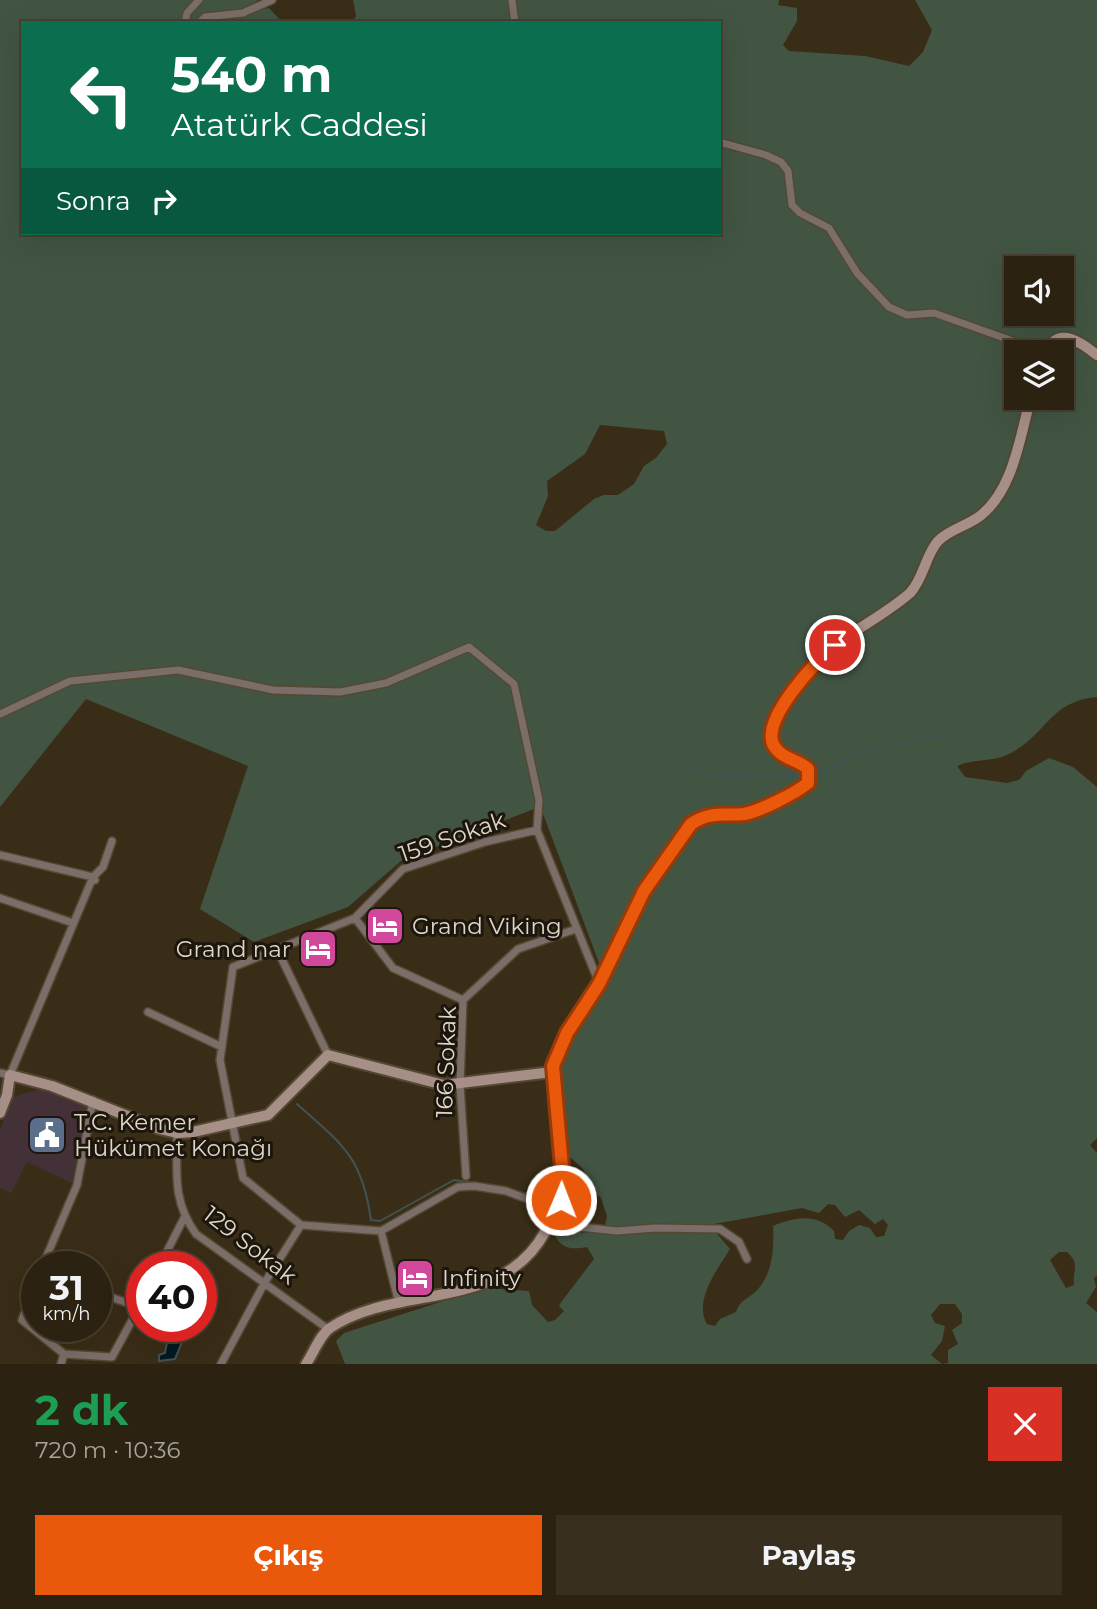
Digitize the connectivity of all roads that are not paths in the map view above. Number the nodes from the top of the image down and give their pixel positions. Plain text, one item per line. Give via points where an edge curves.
1 (200, 0) edge
2 (272, 0) edge
3 (512, 0) edge
4 (185, 21) edge
5 (201, 21) edge
6 (515, 21) edge
7 (721, 143) edge
8 (1010, 340) edge
9 (1056, 340) edge
10 (1097, 355) edge
11 (1027, 410) edge
12 (0, 714) edge
13 (537, 830) junction
14 (112, 841) dead end
15 (0, 855) edge
16 (94, 879) junction
17 (0, 898) edge
18 (355, 918) junction
19 (74, 923) junction
20 (576, 929) junction
21 (277, 949) junction
22 (599, 984) junction
23 (463, 1000) junction
24 (148, 1012) dead end
25 (222, 1047) junction
26 (328, 1055) junction
27 (552, 1072) junction
28 (5, 1074) edge
29 (460, 1085) junction
30 (0, 1087) edge
31 (93, 1100) junction
32 (0, 1114) edge
33 (233, 1125) junction
34 (177, 1133) junction
35 (466, 1176) dead end
36 (554, 1216) junction
37 (184, 1218) junction
38 (301, 1225) junction
39 (381, 1231) junction
40 (49, 1251) edge
41 (167, 1251) edge
42 (747, 1259) dead end
43 (265, 1282) junction
44 (399, 1304) junction
45 (328, 1329) junction
46 (126, 1330) edge
47 (49, 1342) edge
48 (64, 1354) junction
49 (61, 1364) edge
50 (221, 1364) edge
51 (306, 1364) edge

1 - 4 street
2 - 5 street via 243,13
3 - 6 street
7 - 8 street via 781,162 788,171 792,205 829,228 857,273 889,307 907,315 934,313
9 - 10 street via 1083,342
11 - 22 street via 1013,462 995,502 937,543 911,593 816,661 779,713 773,743 781,754 808,769 808,783 745,814 722,813 691,824 644,891
12 - 13 street via 70,681 178,670 273,690 340,692 386,683 469,647 514,684 539,800
13 - 18 street, 159 Sokak via 403,869
13 - 20 street
14 - 16 street
15 - 16 street
16 - 19 street
17 - 19 street
18 - 21 street
18 - 23 street via 393,968
19 - 28 street
20 - 22 street
20 - 23 street, 166 Sokak via 518,949
21 - 25 street via 233,967
21 - 26 street
22 - 27 street via 567,1033
23 - 29 street, 166 Sokak
24 - 25 street
25 - 33 street via 220,1060
26 - 29 street via 427,1082
26 - 33 street via 268,1115
27 - 29 street
27 - 36 street via 563,1187
28 - 30 street
28 - 31 street
28 - 32 street via 7,1096
29 - 35 street, 166 Sokak
31 - 34 street
31 - 40 street via 77,1185
33 - 34 street
33 - 38 street via 243,1178
34 - 37 street, 129 Sokak via 178,1201
36 - 39 street via 533,1201 506,1191 458,1186
36 - 42 street via 580,1227 617,1231 720,1229 739,1242
36 - 44 street via 531,1252 508,1275
37 - 41 street
37 - 43 street, 129 Sokak via 196,1234
38 - 39 street
38 - 43 street
39 - 44 street
43 - 45 street, 129 Sokak
43 - 50 street
44 - 45 street
45 - 51 street
46 - 48 street via 112,1357
47 - 48 street
48 - 49 street

